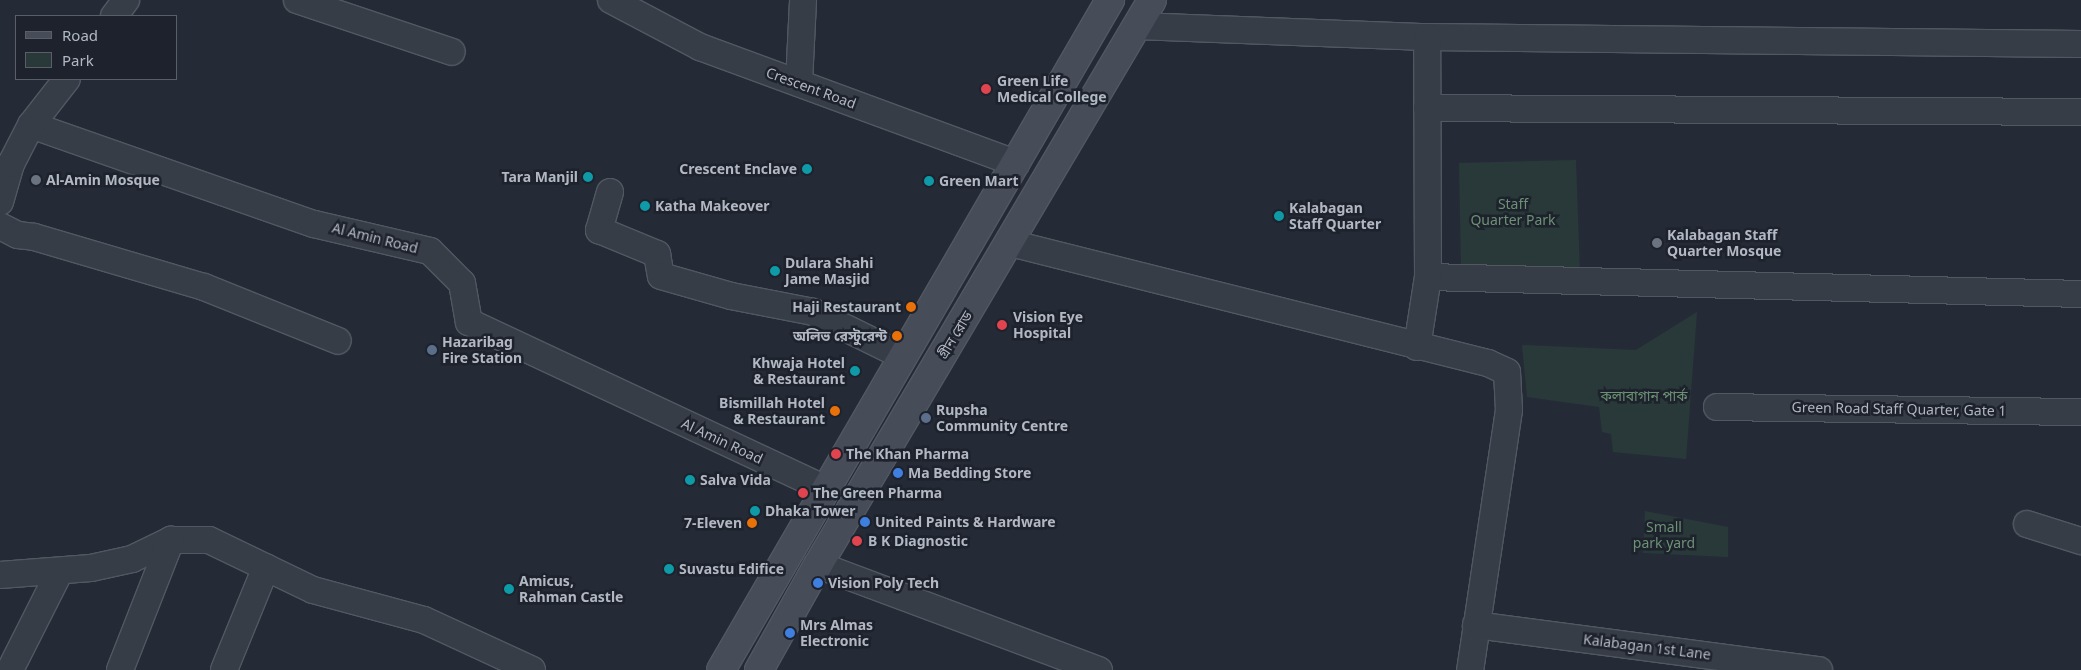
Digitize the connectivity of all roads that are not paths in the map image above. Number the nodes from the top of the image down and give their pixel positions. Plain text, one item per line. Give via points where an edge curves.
1 (126, 0) edge
2 (297, 0) edge
3 (611, 0) edge
4 (803, 0) edge
5 (1110, 0) edge
6 (1152, 0) edge
7 (115, 15) edge
8 (1137, 26) junction
9 (1427, 37) junction
10 (2081, 44) edge
11 (452, 52) dead end
12 (65, 80) edge
13 (799, 84) junction
14 (1427, 108) junction
15 (2081, 112) edge
16 (31, 125) junction
17 (1016, 163) junction
18 (610, 192) dead end
19 (0, 202) edge
20 (0, 226) edge
21 (1010, 243) junction
22 (1428, 276) junction
23 (2081, 294) edge
24 (338, 341) dead end
25 (1417, 347) junction
26 (903, 356) junction
27 (1717, 406) dead end
28 (2081, 412) edge
29 (827, 490) junction
30 (2027, 524) dead end
31 (171, 540) junction
32 (2081, 541) edge
33 (818, 565) junction
34 (266, 567) junction
35 (60, 571) junction
36 (0, 576) edge
37 (1476, 625) junction
38 (10, 670) edge
39 (120, 670) edge
40 (224, 670) edge
41 (532, 670) edge
42 (721, 670) edge
43 (760, 670) edge
44 (1099, 670) edge
45 (1470, 670) edge
46 (1819, 670) edge

1 - 7 street
2 - 11 street
3 - 13 street, Crescent Road via 700,46
4 - 13 street
5 - 17 main road
6 - 8 main road, গ্রীন রোড
8 - 9 street
8 - 21 main road, গ্রীন রোড
9 - 10 street
9 - 14 street
12 - 16 street
13 - 17 street, Crescent Road
14 - 15 street
14 - 22 street
16 - 19 street via 11,164
16 - 29 street, Al Amin Road via 314,224 430,251 462,283 469,322
17 - 26 main road
18 - 26 street via 599,230 657,254 661,276 731,296 813,312
20 - 24 street via 18,235 34,236 204,287
21 - 25 street
21 - 33 main road, গ্রীন রোড
22 - 23 street
22 - 25 street
25 - 37 street via 1488,363 1507,372 1509,410
26 - 29 main road
27 - 28 street, Green Road Staff Quarter, Gate 1
29 - 42 main road
30 - 32 street
31 - 34 street via 208,540
31 - 35 street via 132,559
31 - 39 street
33 - 43 main road, গ্রীন রোড
33 - 44 street
34 - 40 street
34 - 41 street via 326,594 424,620
35 - 36 street
35 - 38 street
37 - 45 street
37 - 46 street, Kalabagan 1st Lane

